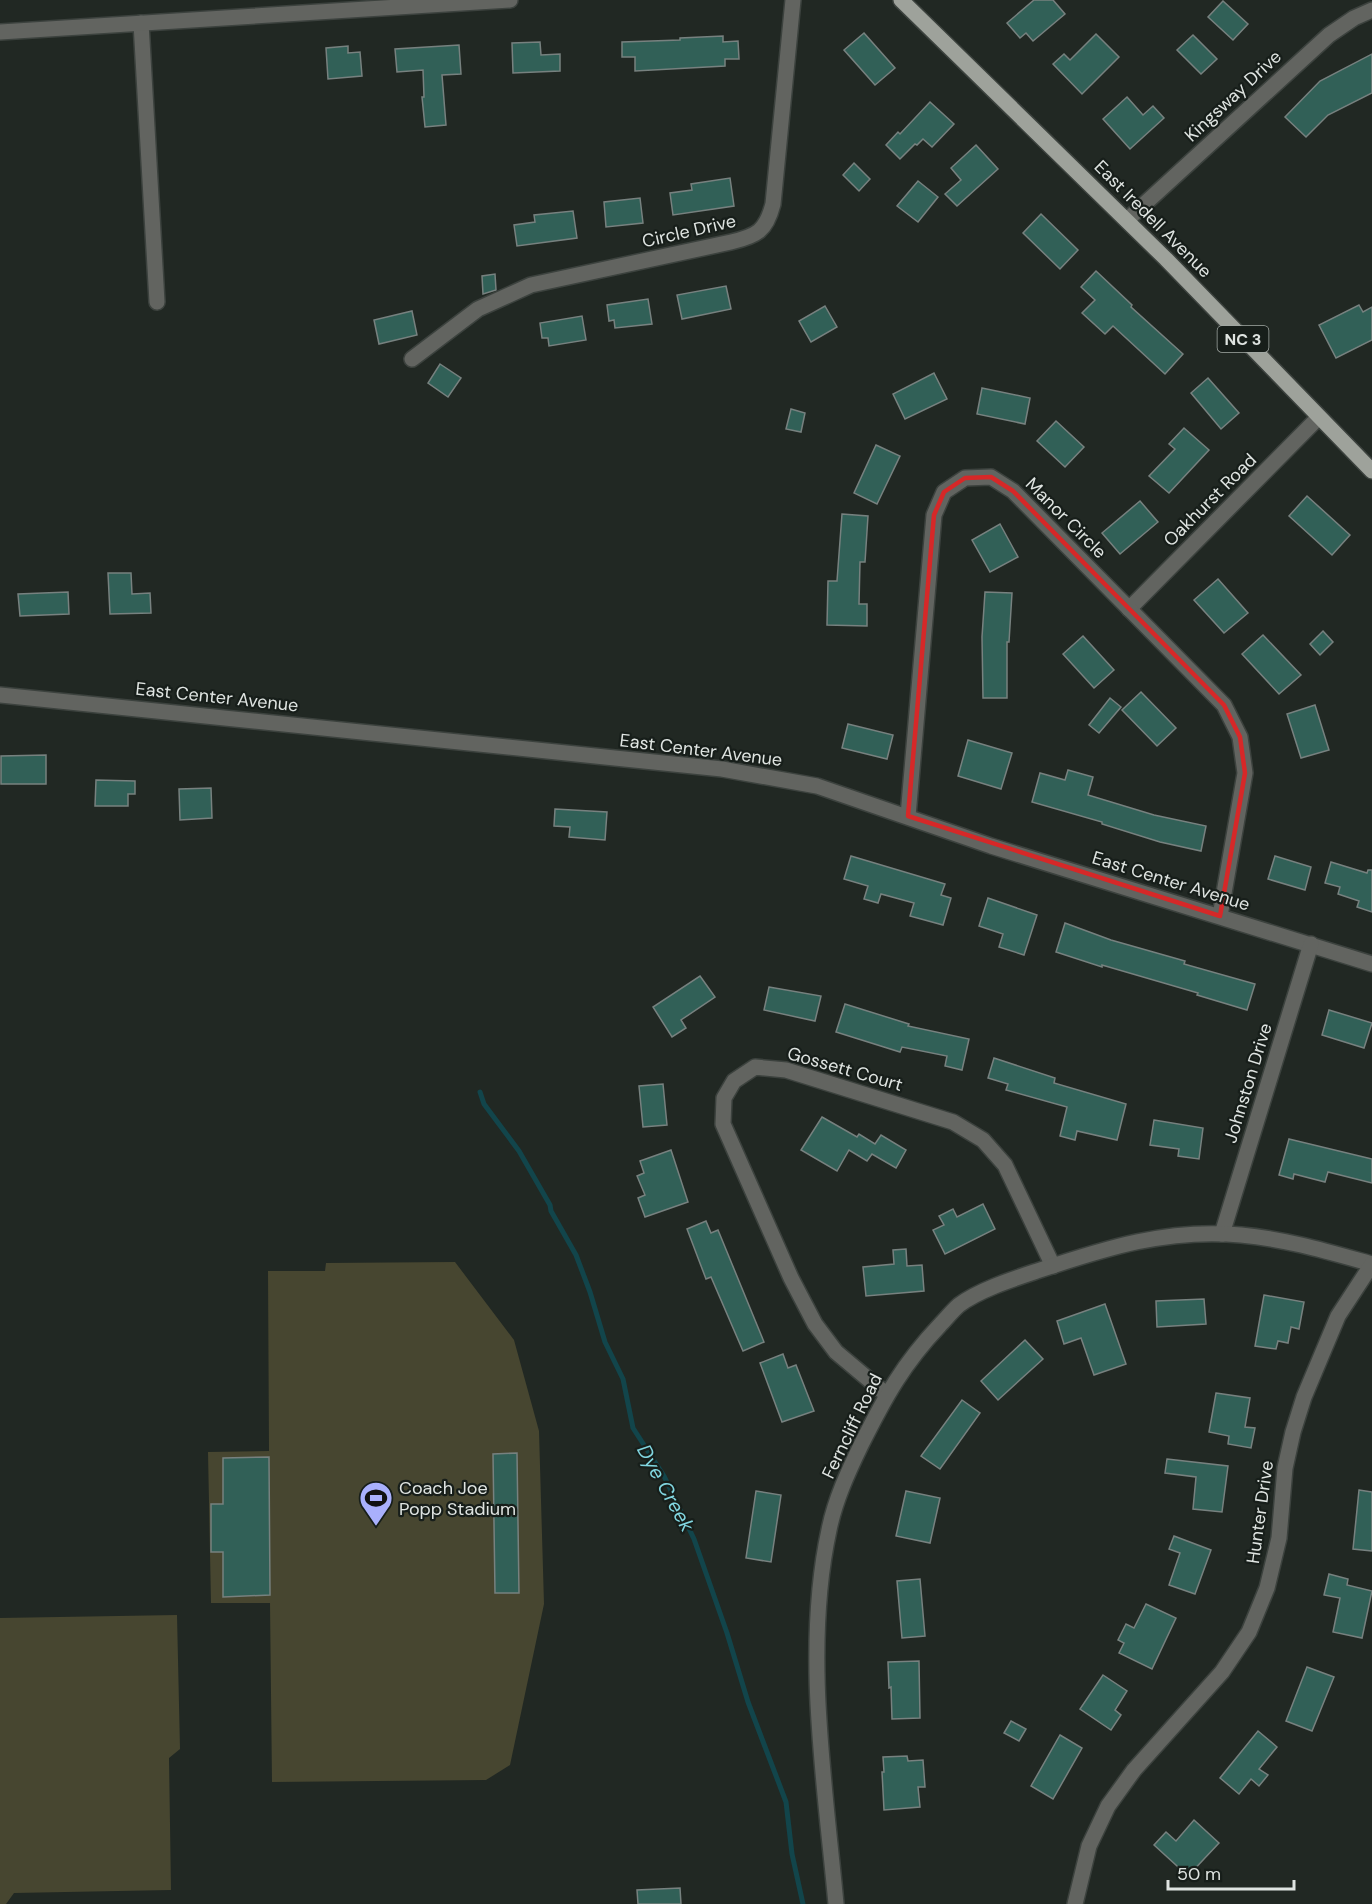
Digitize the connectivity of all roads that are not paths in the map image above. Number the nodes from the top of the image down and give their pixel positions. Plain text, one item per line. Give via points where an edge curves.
1 (510, 0) edge
2 (793, 0) edge
3 (902, 0) edge
4 (1372, 10) edge
5 (141, 23) junction
6 (0, 32) edge
7 (1127, 220) junction
8 (158, 302) dead end
9 (412, 358) dead end
10 (1318, 418) junction
11 (1372, 471) edge
12 (1129, 609) junction
13 (0, 695) edge
14 (908, 816) junction
15 (1220, 916) junction
16 (1311, 944) junction
17 (1372, 964) edge
18 (1222, 1234) junction
19 (1372, 1264) edge
20 (1053, 1266) junction
21 (886, 1394) junction
22 (836, 1904) edge
23 (1075, 1904) edge

1 - 5 street
2 - 9 street, Circle Drive via 773,204 761,231 745,239 531,285 478,309
3 - 7 main road, East Iredell Avenue / NC 3
4 - 7 street, Kingsway Drive via 1329,35
5 - 6 street
5 - 8 street
7 - 10 main road, East Iredell Avenue / NC 3
10 - 11 main road, East Iredell Avenue / NC 3
10 - 12 street, Oakhurst Road
12 - 14 street, Manor Circle via 1013,491 991,477 966,478 944,492 934,516
12 - 15 street, Manor Circle via 1224,705 1240,737 1245,772
13 - 14 street, East Center Avenue via 722,769 817,786
14 - 15 street, East Center Avenue via 991,846
15 - 16 street, East Center Avenue
16 - 17 street, East Center Avenue
16 - 18 street, Johnston Drive
18 - 19 street, Ferncliff Road via 1290,1241
18 - 20 street, Ferncliff Road via 1173,1235 1111,1246
19 - 23 street, Hunter Drive via 1338,1316 1304,1397 1285,1468 1279,1538 1272,1568 1249,1632 1222,1672 1141,1762 1108,1806 1089,1846
20 - 21 street, Ferncliff Road via 1003,1282 959,1305 916,1350
20 - 21 street, Gossett Court via 1005,1165 983,1140 953,1122 786,1070 755,1067 734,1082 724,1098 723,1124 791,1278 815,1324 836,1352
21 - 22 street, Ferncliff Road via 842,1487 829,1529 819,1598 820,1741

